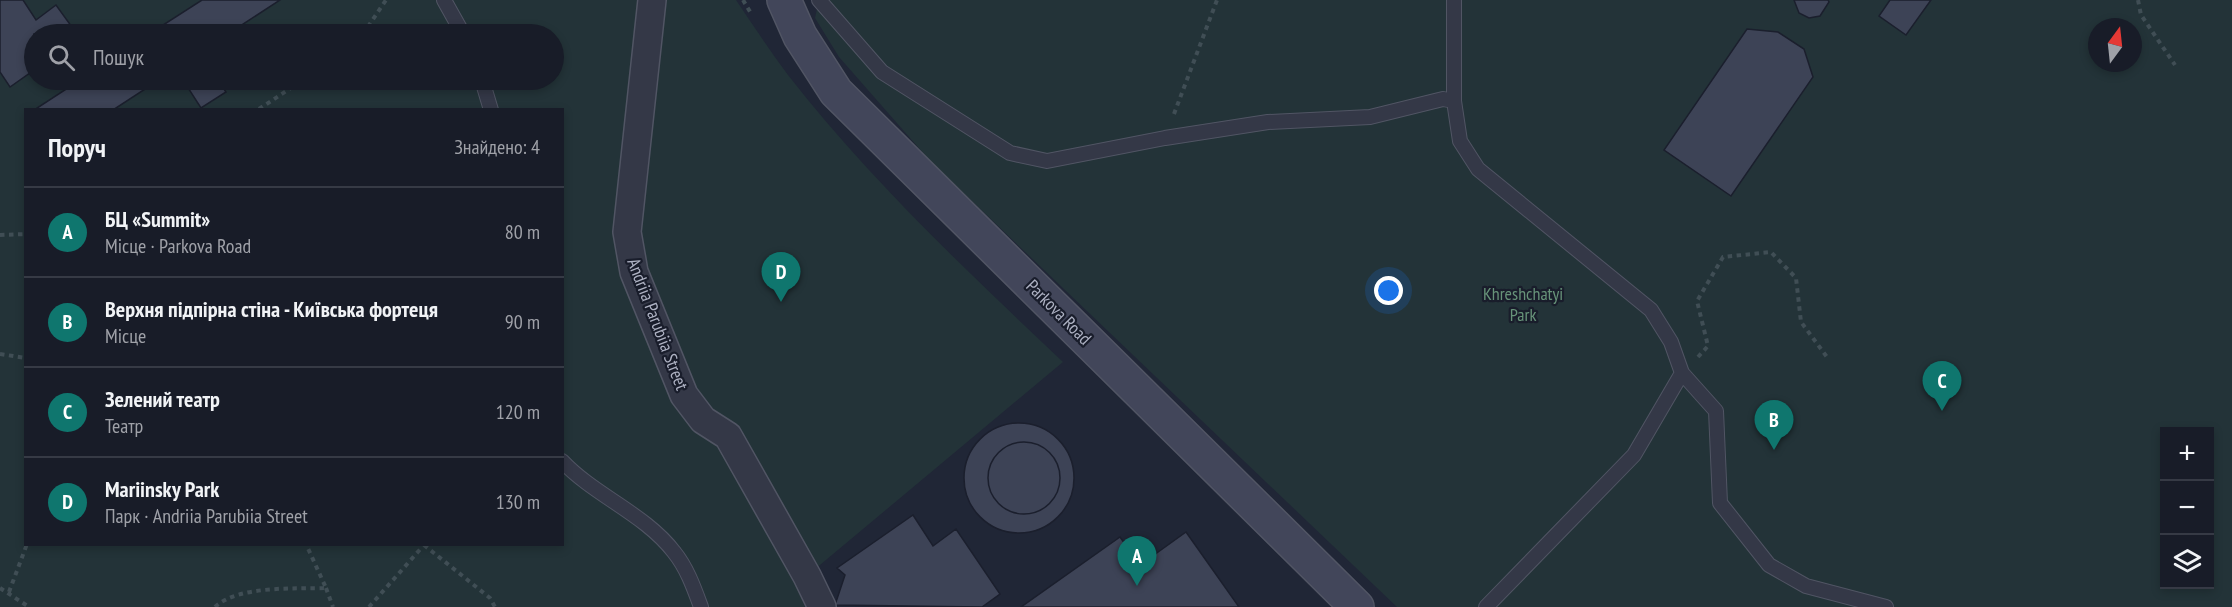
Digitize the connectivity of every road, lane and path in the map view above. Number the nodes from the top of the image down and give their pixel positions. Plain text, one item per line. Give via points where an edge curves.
1 (386, 0) edge
2 (444, 0) edge
3 (652, 0) edge
4 (784, 0) edge
5 (819, 0) edge
6 (1217, 0) edge
7 (1454, 0) edge
8 (2138, 0) edge
9 (370, 24) edge
10 (457, 24) edge
11 (2175, 65) dead end
12 (288, 90) edge
13 (485, 90) edge
14 (1454, 101) junction
15 (261, 108) edge
16 (490, 108) edge
17 (1165, 138) junction
18 (24, 234) edge
19 (0, 235) edge
20 (0, 354) edge
21 (1827, 357) dead end
22 (24, 358) edge
23 (1682, 374) junction
24 (564, 463) edge
25 (26, 546) edge
26 (307, 546) edge
27 (423, 546) edge
28 (425, 546) edge
29 (0, 588) edge
30 (326, 588) junction
31 (9, 592) junction
32 (29, 607) edge
33 (215, 607) edge
34 (333, 607) edge
35 (369, 607) edge
36 (495, 607) edge
37 (701, 607) edge
38 (822, 607) edge
39 (1357, 607) edge
40 (1486, 607) edge
41 (1886, 607) edge

1 - 9 path
2 - 10 lane
3 - 38 street, Andriia Parubiia Street via 627,232 634,272 684,395 703,420 728,436
4 - 39 main road, Parkova Road via 800,36 836,93
5 - 17 lane via 882,72 1010,153 1047,161
6 - 17 path
7 - 14 lane
8 - 11 path via 2141,15
12 - 15 path
13 - 16 lane
14 - 17 lane via 1443,99 1370,117 1268,122
14 - 23 lane via 1460,141 1478,169 1651,310 1671,342
18 - 19 path
20 - 22 path
21 - 23 path via 1801,322 1796,278 1771,252 1723,257 1697,301 1708,346
23 - 40 lane via 1634,455
23 - 41 lane via 1716,411 1720,503 1769,566 1806,586
24 - 37 lane via 662,539 686,571
25 - 31 path
26 - 30 path
27 - 35 path
28 - 36 path via 490,598
29 - 31 path
30 - 33 path via 269,588
30 - 34 path
31 - 32 path

